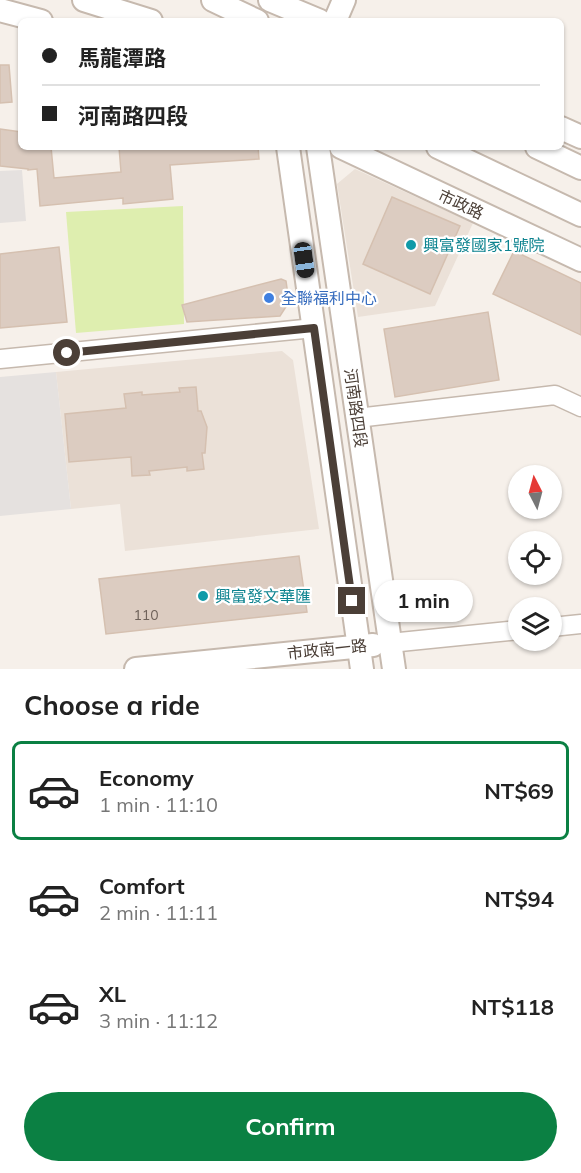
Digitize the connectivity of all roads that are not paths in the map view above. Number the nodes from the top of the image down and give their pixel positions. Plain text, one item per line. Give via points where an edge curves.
1 (84, 0) edge
2 (213, 0) edge
3 (270, 0) edge
4 (344, 0) edge
5 (0, 10) edge
6 (314, 15) edge
7 (30, 18) edge
8 (141, 18) edge
9 (251, 18) edge
10 (335, 18) edge
11 (564, 129) edge
12 (581, 137) edge
13 (288, 150) edge
14 (318, 150) edge
15 (347, 150) edge
16 (444, 150) edge
17 (543, 150) edge
18 (581, 168) edge
19 (581, 215) edge
20 (581, 260) edge
21 (314, 328) junction
22 (0, 359) edge
23 (581, 407) edge
24 (357, 418) junction
25 (581, 624) edge
26 (562, 626) edge
27 (508, 631) edge
28 (390, 643) junction
29 (358, 646) junction
30 (136, 669) edge
31 (362, 669) edge
32 (394, 669) edge

1 - 8 street
2 - 9 street
3 - 6 street
4 - 10 street
5 - 7 street
11 - 12 street
13 - 21 street, 河南路四段
14 - 24 street, 河南路四段
15 - 20 street, 市政路
16 - 19 street
17 - 18 street
21 - 22 street
21 - 29 street, 河南路四段
23 - 24 street via 555,394
24 - 28 street, 河南路四段
25 - 26 street
27 - 28 street, 市政南一路
28 - 29 street, 市政南一路
28 - 32 street, 河南路四段
29 - 30 street, 市政南一路
29 - 31 street, 河南路四段

